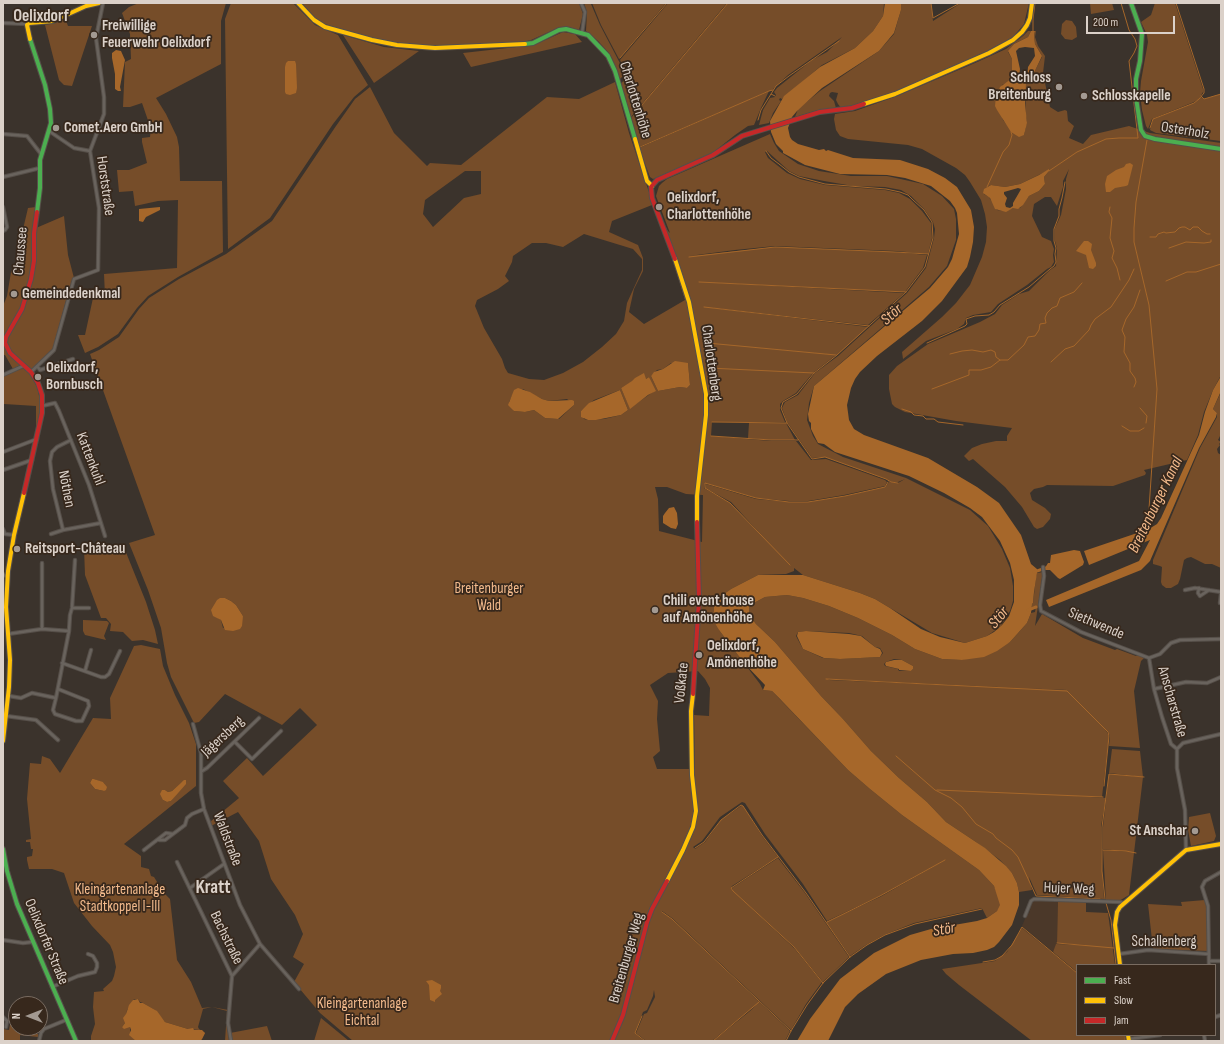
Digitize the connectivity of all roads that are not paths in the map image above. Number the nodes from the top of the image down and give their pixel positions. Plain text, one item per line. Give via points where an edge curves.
1 (99, 3) edge
2 (103, 3) edge
3 (298, 3) edge
4 (581, 3) edge
5 (1032, 3) edge
6 (1131, 3) edge
7 (3, 23) edge
8 (27, 24) junction
9 (581, 33) junction
10 (49, 132) junction
11 (3, 134) edge
12 (1221, 149) edge
13 (90, 150) junction
14 (41, 154) junction
15 (40, 168) junction
16 (3, 177) edge
17 (652, 186) junction
18 (3, 207) edge
19 (664, 229) joint
20 (3, 231) edge
21 (73, 359) dead end
22 (23, 366) junction
23 (36, 366) junction
24 (31, 372) junction
25 (3, 375) edge
26 (42, 406) junction
27 (37, 439) junction
28 (71, 440) junction
29 (3, 452) edge
30 (32, 460) junction
31 (3, 470) edge
32 (101, 523) junction
33 (3, 529) edge
34 (63, 530) junction
35 (51, 534) dead end
36 (14, 535) junction
37 (105, 536) dead end
38 (698, 552) joint
39 (75, 560) dead end
40 (42, 563) dead end
41 (1043, 567) dead end
42 (3, 574) edge
43 (7, 577) junction
44 (1199, 588) junction
45 (1185, 590) dead end
46 (1209, 590) junction
47 (1221, 593) edge
48 (1220, 604) edge
49 (72, 608) junction
50 (89, 608) dead end
51 (42, 629) junction
52 (69, 631) junction
53 (8, 634) junction
54 (1221, 640) edge
55 (91, 650) dead end
56 (120, 651) dead end
57 (1149, 658) junction
58 (62, 663) junction
59 (85, 671) junction
60 (1221, 677) edge
61 (58, 689) junction
62 (1154, 689) junction
63 (8, 696) junction
64 (56, 698) junction
65 (6, 716) junction
66 (259, 718) dead end
67 (193, 724) dead end
68 (281, 731) dead end
69 (1221, 734) edge
70 (58, 740) dead end
71 (3, 741) edge
72 (235, 742) junction
73 (1177, 749) junction
74 (202, 771) junction
75 (204, 809) junction
76 (696, 817) joint
77 (1221, 844) edge
78 (3, 849) edge
79 (144, 850) dead end
80 (1186, 850) junction
81 (177, 862) dead end
82 (224, 864) junction
83 (1221, 872) edge
84 (190, 888) junction
85 (1124, 903) junction
86 (1025, 916) dead end
87 (3, 940) edge
88 (32, 942) junction
89 (260, 944) junction
90 (88, 954) dead end
91 (1119, 954) junction
92 (1209, 954) junction
93 (1209, 961) joint
94 (1221, 962) edge
95 (1120, 964) edge
96 (232, 976) junction
97 (52, 987) junction
98 (299, 989) dead end
99 (3, 1017) edge
100 (66, 1020) junction
101 (6, 1027) dead end
102 (1150, 1036) edge
103 (1129, 1038) edge
104 (39, 1041) edge
105 (76, 1041) edge
106 (231, 1041) edge
107 (612, 1041) edge

1 - 8 street via 86,6 53,22
2 - 13 street, Horststraße via 96,38 104,114
3 - 9 street via 314,20 325,27 397,45 435,48 519,45 533,43 559,30
4 - 9 street via 585,12
5 - 17 street via 1030,18 1022,32 989,53 895,94 852,108 820,112 738,138 713,155 657,180
6 - 12 street, Osterholz via 1142,34 1136,98 1139,125 1145,136
7 - 8 street
8 - 10 street, Chaussee via 50,109
9 - 17 street, Charlottenhöhe via 593,39 609,57 647,181
10 - 13 street via 74,148
10 - 14 street, Chaussee
11 - 14 street via 27,136
13 - 23 street, Horststraße via 99,208 98,270 74,280 54,350
14 - 15 street, Chaussee
15 - 16 street
15 - 22 street, Chaussee via 31,279 22,309 5,341 10,353
17 - 19 street, Charlottenhöhe via 650,192
18 - 20 street via 7,227
19 - 38 street, Charlottenberg via 689,302 706,394 697,500
21 - 23 street via 40,370
22 - 24 street, Chaussee
22 - 25 street
23 - 24 street, Horststraße
24 - 26 street, Chaussee via 40,387
26 - 27 street, Chaussee
26 - 28 street, Kattenkuhl via 55,403
27 - 29 street
27 - 30 street, Chaussee
28 - 32 street, Kattenkuhl
28 - 34 street, Nöthen via 52,452 50,461 53,489
30 - 31 street
30 - 36 street, Chaussee
32 - 34 street, Nöthen
32 - 37 street, Kattenkuhl
33 - 36 street via 5,534
34 - 35 street, Nöthen
36 - 43 street, Chaussee
38 - 76 street, Voßkate via 700,600 691,711 692,775
39 - 49 street
40 - 51 street
41 - 57 street, Siethwende via 1040,605 1043,612 1081,632
42 - 43 street
43 - 53 street
44 - 45 street
44 - 46 street
44 - 46 street via 1200,596
46 - 47 street
47 - 48 street
49 - 50 street
49 - 52 street
51 - 52 street
51 - 53 street
52 - 58 street
53 - 63 street
54 - 57 street via 1180,640 1171,643 1160,654
55 - 59 street
56 - 59 street via 107,676 101,677
57 - 62 street, Anscharstraße
58 - 59 street
58 - 61 street
60 - 62 street via 1207,683 1186,682
61 - 64 street
61 - 64 street via 88,701 89,706 82,721 55,714 53,710
62 - 73 street, Anscharstraße via 1171,744
63 - 64 street via 21,698 33,693
63 - 65 street
65 - 70 street via 36,720
65 - 71 street
66 - 72 street, Jägersberg
67 - 74 street, Waldstraße via 200,747
68 - 72 street via 252,759
69 - 73 street via 1183,743
72 - 74 street, Jägersberg
73 - 80 street via 1177,768 1185,810
74 - 75 street, Waldstraße via 201,793
75 - 79 street via 187,818 185,825 173,834 166,833
75 - 82 street, Waldstraße
76 - 107 street, Breitenburger Weg via 694,827 647,922 623,1015
77 - 80 street
78 - 88 street, Oelixdorfer Straße via 12,890
80 - 85 street
81 - 84 street, Bachstraße
82 - 84 street
82 - 89 street, Waldstraße via 243,912
83 - 92 street via 1205,880 1202,887 1208,906
84 - 96 street, Bachstraße
85 - 86 street, Hujer Weg via 1034,899
85 - 91 street via 1116,918
87 - 88 street
88 - 97 street, Oelixdorfer Straße
89 - 96 street
89 - 98 street, Waldstraße
90 - 97 street via 96,960 95,971
91 - 92 street, Schallenberg via 1153,950
91 - 95 street
92 - 93 street
93 - 94 street
96 - 106 street via 228,1023
97 - 100 street, Oelixdorfer Straße
99 - 101 street via 7,1021
100 - 104 street via 44,1029
100 - 105 street, Oelixdorfer Straße
102 - 103 street

